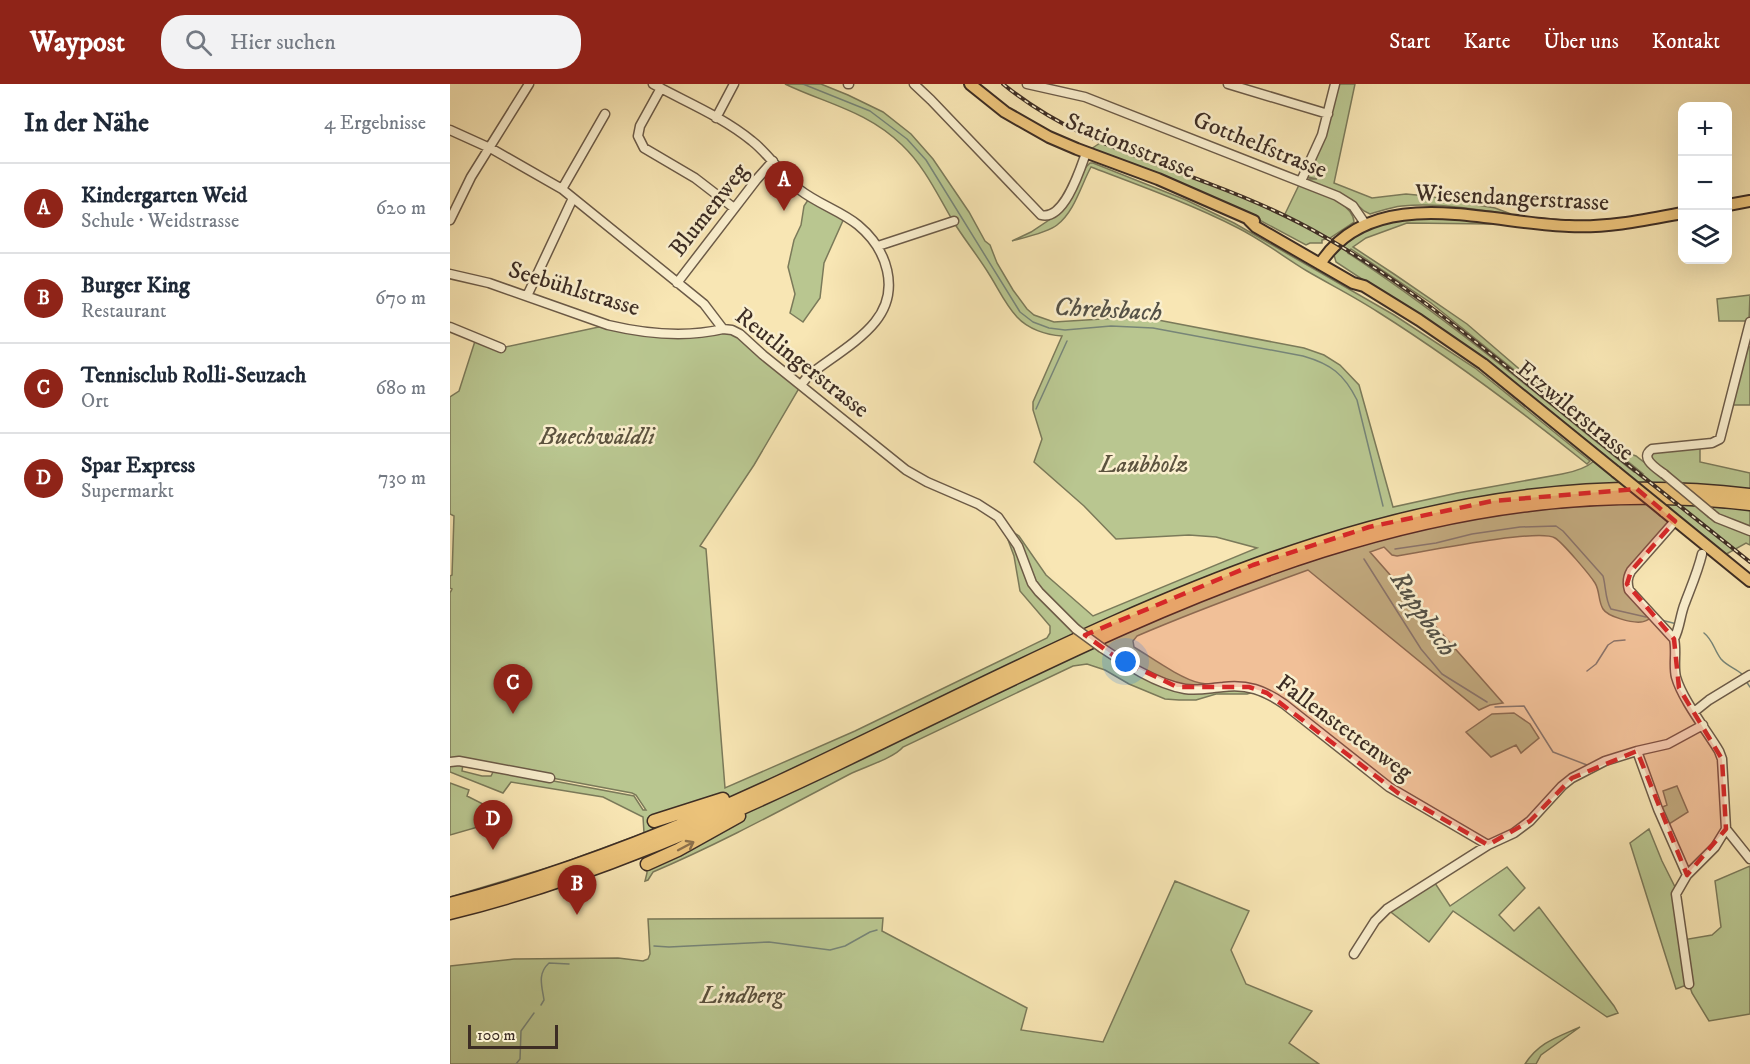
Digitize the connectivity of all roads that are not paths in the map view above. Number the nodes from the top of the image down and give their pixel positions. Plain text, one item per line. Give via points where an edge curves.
1 (529, 84) edge
2 (734, 84) edge
3 (914, 84) edge
4 (970, 84) edge
5 (1027, 84) edge
6 (1228, 84) edge
7 (1335, 84) edge
8 (657, 86) edge
9 (605, 114) dead end
10 (1328, 114) junction
11 (716, 118) junction
12 (450, 130) edge
13 (489, 147) junction
14 (1086, 153) junction
15 (773, 162) junction
16 (1301, 182) junction
17 (562, 189) junction
18 (450, 197) edge
19 (573, 198) junction
20 (459, 201) junction
21 (1750, 201) edge
22 (1732, 204) edge
23 (734, 208) junction
24 (1678, 214) edge
25 (450, 220) edge
26 (1249, 220) joint
27 (954, 221) dead end
28 (1366, 225) junction
29 (878, 246) junction
30 (1322, 260) junction
31 (450, 274) edge
32 (677, 283) junction
33 (527, 296) junction
34 (1750, 322) edge
35 (450, 327) edge
36 (723, 328) junction
37 (501, 348) dead end
38 (801, 385) junction
39 (1750, 495) edge
40 (1750, 504) edge
41 (992, 512) joint
42 (1675, 521) junction
43 (1750, 531) edge
44 (1702, 554) dead end
45 (1750, 581) edge
46 (1674, 639) junction
47 (1750, 675) edge
48 (1694, 712) junction
49 (1703, 725) junction
50 (1637, 751) junction
51 (450, 762) edge
52 (550, 778) dead end
53 (781, 781) junction
54 (770, 796) junction
55 (654, 821) dead end
56 (1726, 829) junction
57 (1488, 845) junction
58 (1750, 860) edge
59 (647, 864) dead end
60 (1687, 875) junction
61 (450, 904) edge
62 (450, 913) edge
63 (1354, 954) dead end
64 (1689, 984) dead end

1 - 13 street
2 - 11 street
3 - 14 street via 1041,215 1053,214 1065,200
4 - 14 main road, Stationsstrasse via 1029,127
5 - 16 street, Gotthelfstrasse via 1085,97
6 - 10 street
7 - 10 street
8 - 11 street
8 - 23 street via 640,126 638,136 644,148 695,178
9 - 17 street
10 - 16 street
11 - 15 street via 752,141
12 - 13 street, Reutlingerstrasse
13 - 17 street, Reutlingerstrasse
13 - 20 street
14 - 26 main road, Stationsstrasse via 1158,179
15 - 23 street, Blumenweg
15 - 29 street via 798,188 852,220
16 - 28 street, Gotthelfstrasse via 1348,202
17 - 19 street, Reutlingerstrasse
18 - 20 street
19 - 32 street, Reutlingerstrasse
19 - 33 street
20 - 25 street
21 - 22 main road
23 - 32 street, Blumenweg
24 - 28 main road, Wiesendangerstrasse via 1612,225 1570,226 1415,213
26 - 30 main road, Etzwilerstrasse
27 - 29 street
28 - 30 main road, Wiesendangerstrasse via 1339,242
29 - 38 street via 889,281 880,315
30 - 42 main road, Etzwilerstrasse, bridge via 1483,364
31 - 33 street, Seebühlstrasse
32 - 36 street, Reutlingerstrasse via 705,304
33 - 36 street, Seebühlstrasse via 630,329 679,334
34 - 43 street, bridge via 1720,440 1652,450 1647,456 1717,518
35 - 37 street
36 - 38 street, Reutlingerstrasse via 740,334
38 - 41 street, Reutlingerstrasse via 906,470
39 - 53 highway via 1630,489 1539,494 1446,509 1334,538 1231,573 1121,618
40 - 54 highway via 1662,498 1559,501 1455,516 1294,559 1123,627
41 - 57 street, Fallenstettenweg, bridge via 1018,546 1039,592 1076,629 1102,648 1177,687 1249,687 1267,693 1398,793
42 - 45 main road, Etzwilerstrasse
42 - 46 street via 1631,571 1627,584
44 - 46 street
46 - 48 street via 1678,682
47 - 48 street
48 - 49 street
49 - 50 street via 1668,744
49 - 56 street via 1722,759
50 - 57 street via 1605,761 1572,778 1530,821
50 - 60 street
51 - 52 street
53 - 55 highway
53 - 61 highway via 596,859
59 -> 54 highway via 724,825
54 - 62 highway via 603,865
56 - 58 street
56 - 60 street via 1715,847
57 - 63 street via 1387,909
60 - 64 street via 1676,894

